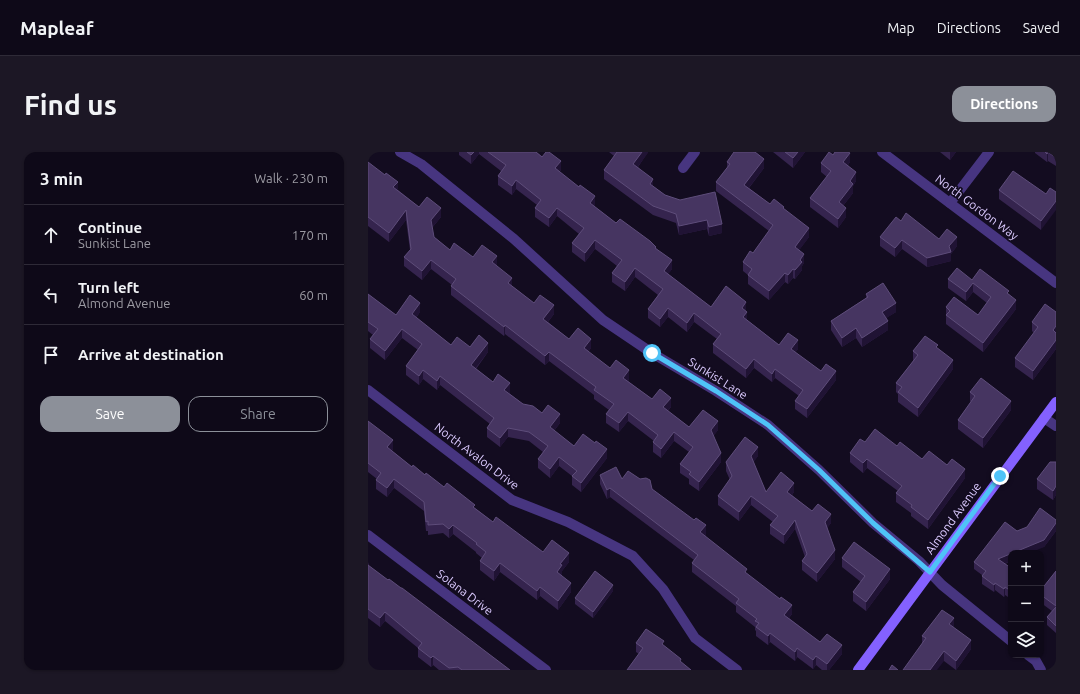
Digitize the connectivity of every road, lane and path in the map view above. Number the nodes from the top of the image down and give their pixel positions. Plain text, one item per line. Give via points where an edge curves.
1 (400, 152) edge
2 (696, 152) edge
3 (882, 152) edge
4 (989, 152) edge
5 (683, 168) dead end
6 (950, 204) junction
7 (1056, 283) edge
8 (368, 390) edge
9 (1056, 402) edge
10 (1044, 418) junction
11 (1056, 426) edge
12 (368, 535) edge
13 (930, 572) junction
14 (1008, 639) edge
15 (1032, 658) edge
16 (546, 670) edge
17 (737, 670) edge
18 (858, 670) edge
19 (1041, 670) edge

1 - 13 street, Sunkist Lane via 421,164 514,239 603,320 768,425 873,523
2 - 5 street
3 - 6 street, North Gordon Way
4 - 6 street
6 - 7 street, North Gordon Way
8 - 17 street, North Avalon Drive via 512,500 568,522 633,556 663,589 695,638
9 - 10 street, Almond Avenue
10 - 11 street
10 - 13 street, Almond Avenue
12 - 16 street, Solana Drive
13 - 14 street, Sunkist Lane via 942,585
13 - 18 street, Almond Avenue
15 - 19 street

